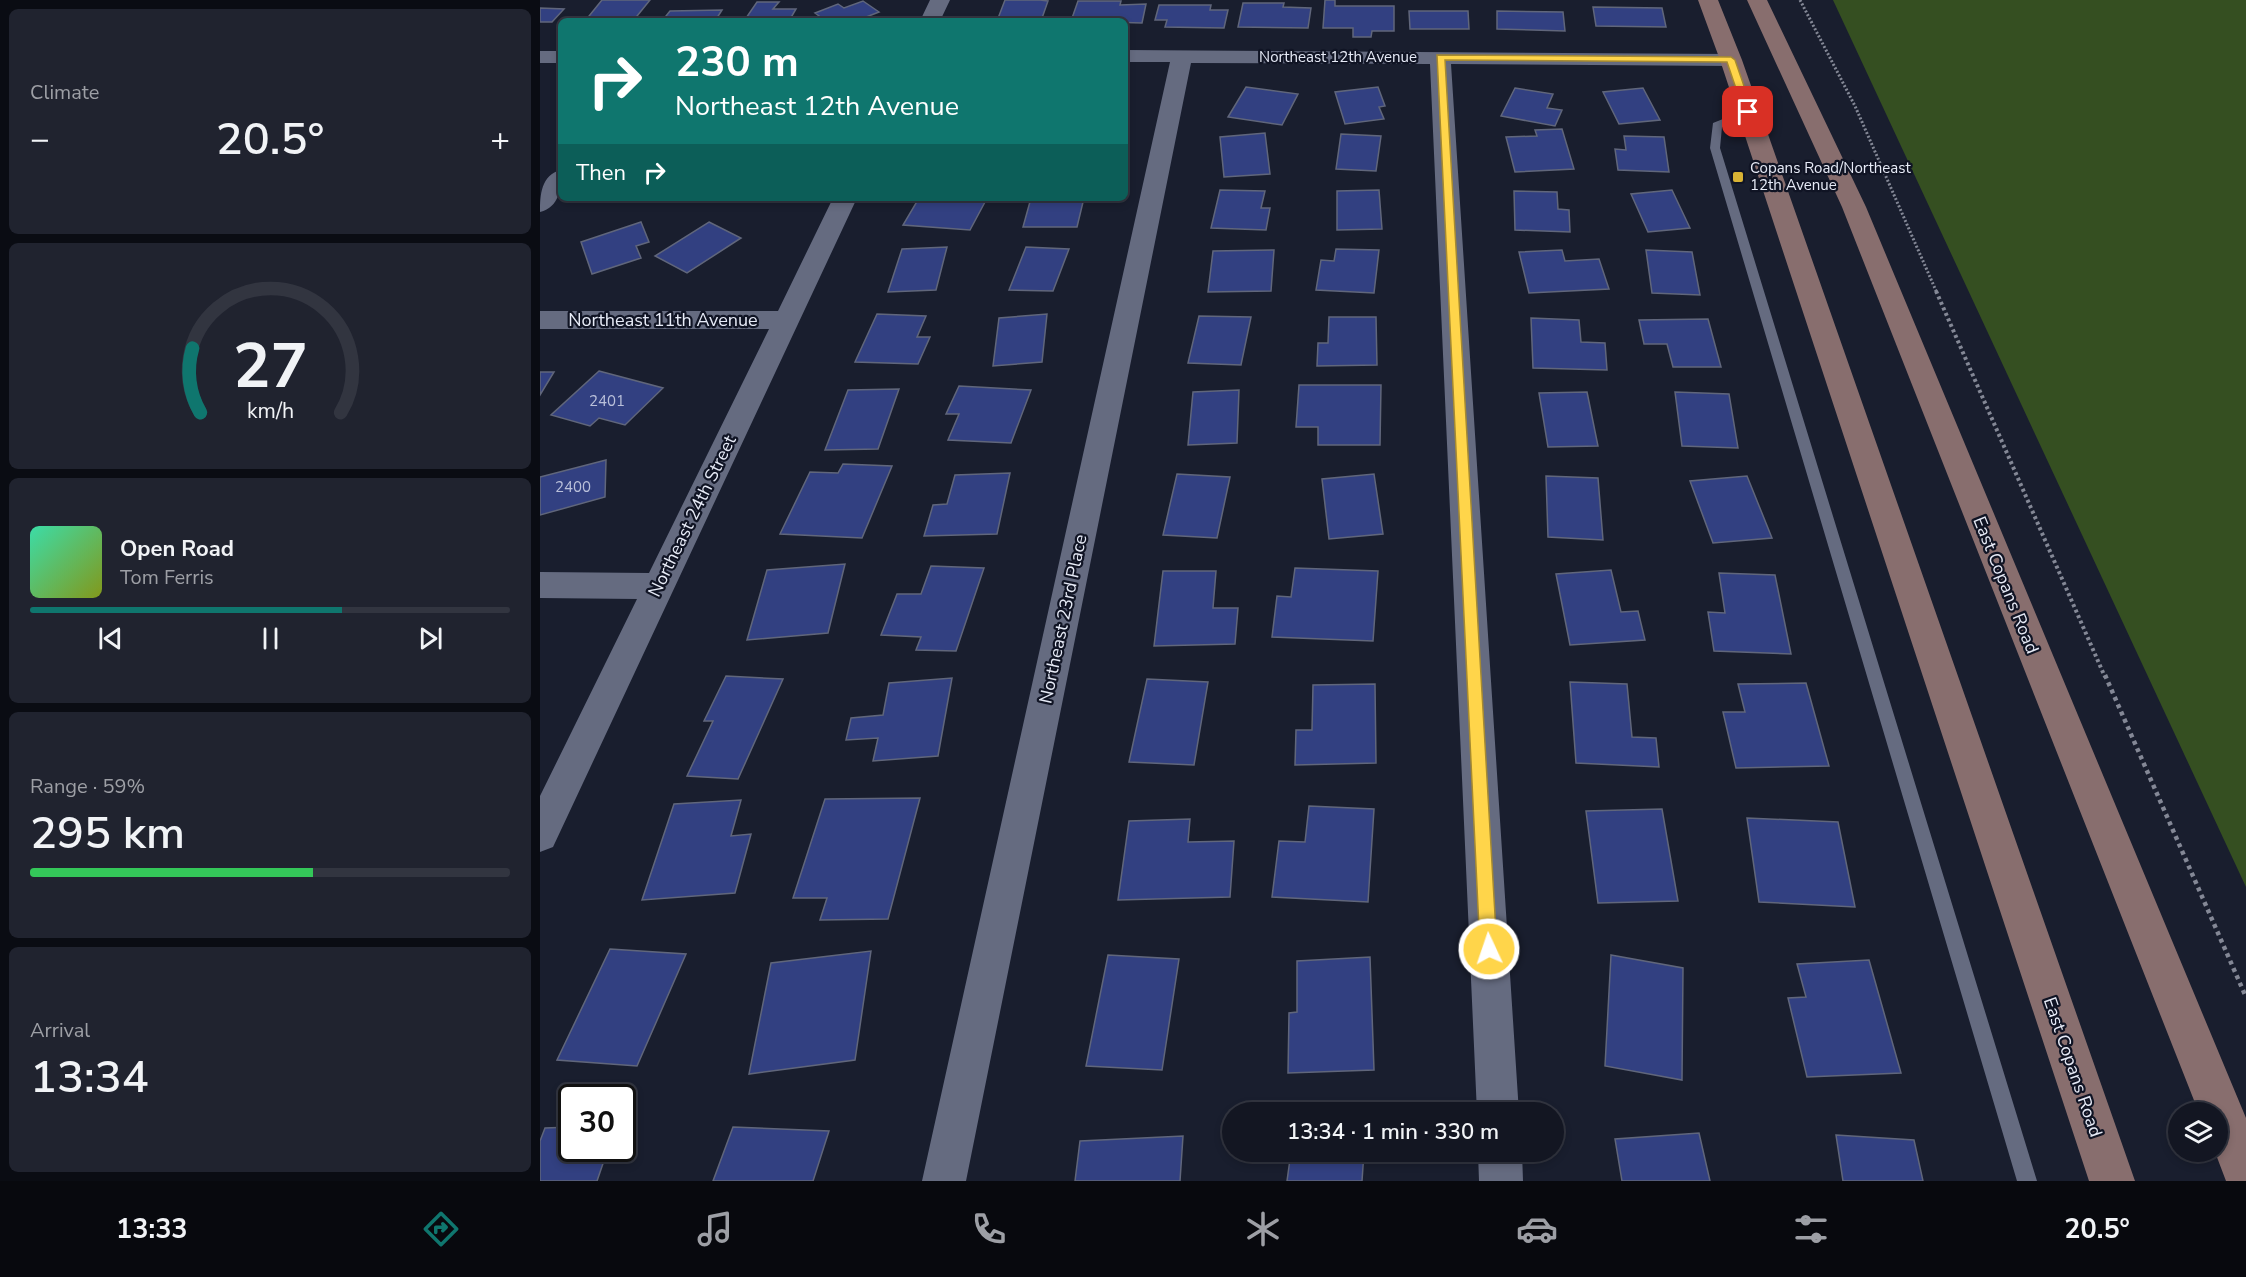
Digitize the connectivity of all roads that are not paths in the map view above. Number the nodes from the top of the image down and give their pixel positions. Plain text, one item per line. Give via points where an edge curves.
1 (940, 0) edge
2 (1708, 0) edge
3 (1757, 0) edge
4 (931, 18) edge
5 (1128, 56) edge
6 (1182, 56) junction
7 (540, 57) edge
8 (558, 57) edge
9 (1440, 57) junction
10 (1731, 60) junction
11 (1748, 112) junction
12 (558, 181) edge
13 (844, 201) edge
14 (540, 206) edge
15 (540, 320) edge
16 (787, 320) junction
17 (540, 585) edge
18 (659, 586) junction
19 (540, 835) edge
20 (1497, 1102) edge
21 (1500, 1162) edge
22 (2246, 1173) edge
23 (944, 1181) edge
24 (1501, 1181) edge
25 (2027, 1181) edge
26 (2112, 1181) edge

1 - 4 street
2 - 10 main road, East Copans Road
3 - 22 main road, East Copans Road via 1854,207
5 - 6 street, Northeast 12th Avenue
6 - 9 street, Northeast 12th Avenue
6 - 23 street, Northeast 23rd Place
7 - 8 street
9 - 10 street, Northeast 12th Avenue
9 - 20 street
10 - 11 main road, East Copans Road
11 - 25 lane via 1717,125 1715,148
11 - 26 main road, East Copans Road
12 - 14 street
13 - 16 street, Northeast 24th Street
15 - 16 street, Northeast 11th Avenue
16 - 18 street, Northeast 24th Street
17 - 18 street
18 - 19 street, Northeast 24th Street
21 - 24 street

